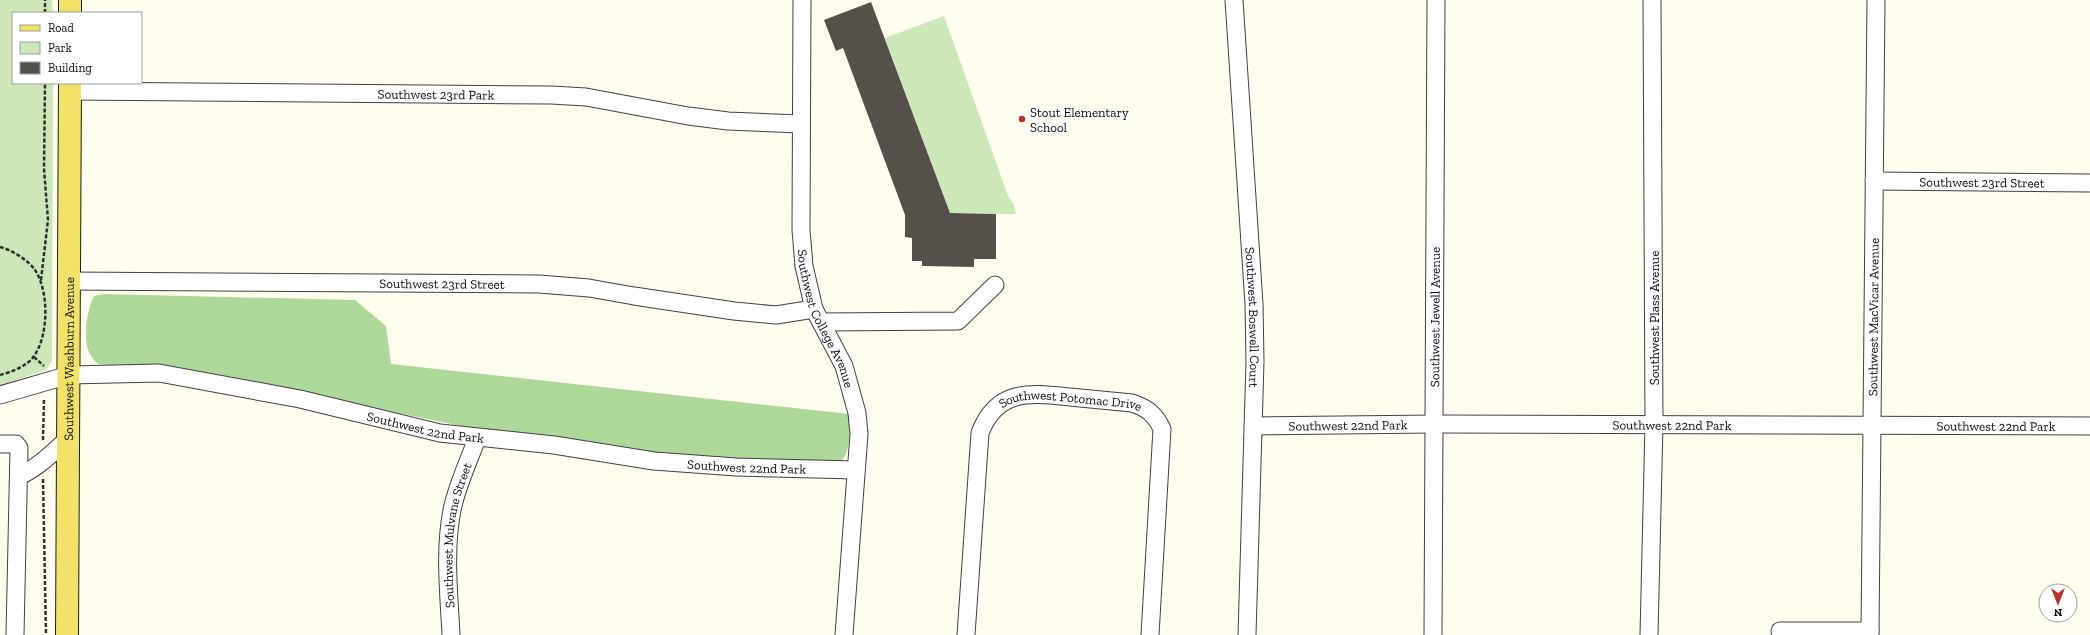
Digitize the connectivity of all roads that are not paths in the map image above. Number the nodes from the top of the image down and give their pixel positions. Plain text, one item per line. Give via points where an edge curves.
1 (70, 0) edge
2 (802, 0) edge
3 (1234, 0) edge
4 (1436, 0) edge
5 (1652, 0) edge
6 (1876, 0) edge
7 (70, 12) edge
8 (70, 87) edge
9 (801, 124) junction
10 (1874, 181) junction
11 (2090, 183) edge
12 (68, 281) junction
13 (995, 285) dead end
14 (818, 316) junction
15 (69, 375) junction
16 (0, 395) edge
17 (1435, 424) junction
18 (1654, 424) junction
19 (1872, 425) junction
20 (1253, 426) junction
21 (2090, 426) edge
22 (477, 438) junction
23 (68, 439) junction
24 (0, 444) edge
25 (856, 470) junction
26 (19, 476) junction
27 (1780, 631) dead end
28 (1870, 633) edge
29 (15, 635) edge
30 (67, 635) edge
31 (451, 635) edge
32 (844, 635) edge
33 (966, 635) edge
34 (1150, 635) edge
35 (1247, 635) edge
36 (1433, 635) edge
37 (1649, 635) edge

1 - 7 main road
2 - 9 street, Southwest College Avenue
3 - 20 street, Southwest Boswell Court via 1254,304
4 - 17 street, Southwest Jewell Avenue
5 - 18 street, Southwest Plass Avenue
6 - 10 street, Southwest MacVicar Avenue
8 - 9 street, Southwest 23rd Park via 551,95 586,97 728,121
8 - 12 main road, Southwest Washburn Avenue
9 - 14 street, Southwest College Avenue via 802,249
10 - 11 street, Southwest 23rd Street
10 - 19 street, Southwest MacVicar Avenue
12 - 14 street, Southwest 23rd Street via 539,284 589,288 734,311
12 - 15 main road, Southwest Washburn Avenue
13 - 14 street, Southwest 23rd Street via 958,321
14 - 25 street, Southwest College Avenue via 844,366 852,391 859,434
15 - 16 street, Southwest 22nd Park
15 - 22 street, Southwest 22nd Park via 159,373 300,399 440,433
15 - 23 main road, Southwest Washburn Avenue
17 - 18 street, Southwest 22nd Park
17 - 20 street, Southwest 22nd Park
17 - 36 street, Southwest Jewell Avenue
18 - 19 street, Southwest 22nd Park
18 - 37 street, Southwest Plass Avenue
19 - 21 street, Southwest 22nd Park
19 - 28 street, Southwest MacVicar Avenue
20 - 35 street, Southwest Boswell Court
22 - 25 street, Southwest 22nd Park via 554,445 654,461 736,467
22 - 31 street, Southwest Mulvane Street via 458,490 449,529
23 - 26 street via 43,461
23 - 30 main road, Southwest Washburn Avenue
24 - 26 street via 16,444 19,448
25 - 32 street, Southwest College Avenue
26 - 29 street
27 - 28 street
33 - 34 street, Southwest Potomac Drive via 980,433 987,418 999,405 1015,396 1036,394 1132,403 1145,407 1158,420 1162,429

